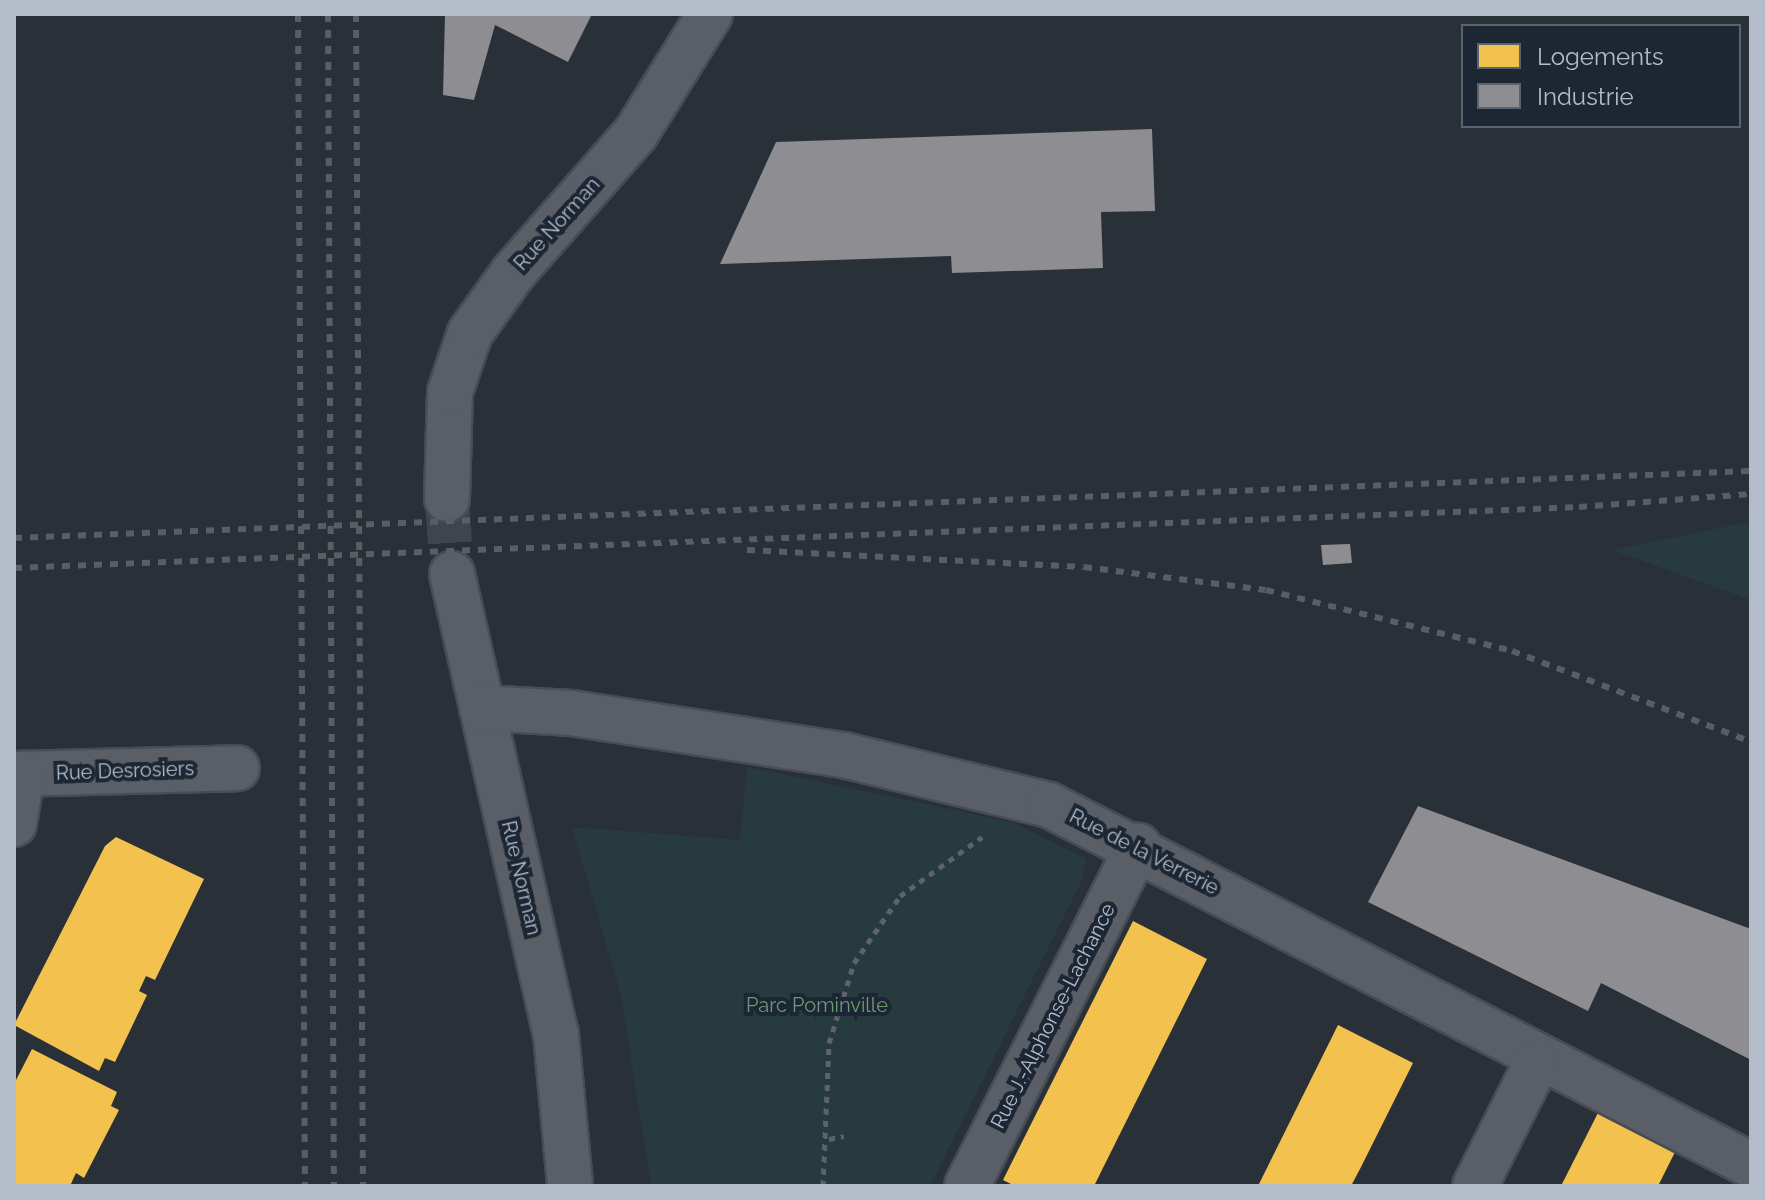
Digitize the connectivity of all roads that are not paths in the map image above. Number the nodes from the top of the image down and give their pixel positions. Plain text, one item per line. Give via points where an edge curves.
1 (710, 14) edge
2 (447, 499) tunnel mouth
3 (452, 574) tunnel mouth
4 (482, 708) junction
5 (237, 768) dead end
6 (18, 774) edge
7 (14, 824) edge
8 (1138, 846) junction
9 (1537, 1062) junction
10 (1751, 1165) edge
11 (570, 1186) edge
12 (967, 1186) edge
13 (1475, 1186) edge

1 - 2 street, Rue Norman via 636,133 513,273 470,333 450,392
3 - 4 street, Rue Norman
4 - 8 street, Rue de la Verrerie via 572,713 923,770 1049,805
4 - 11 street, Rue Norman via 556,1034
5 - 6 street, Rue Desrosiers
6 - 7 street
8 - 9 street, Rue de la Verrerie
8 - 12 street, Rue J.-Alphonse-Lachance
9 - 10 street, Rue de la Verrerie
9 - 13 street

